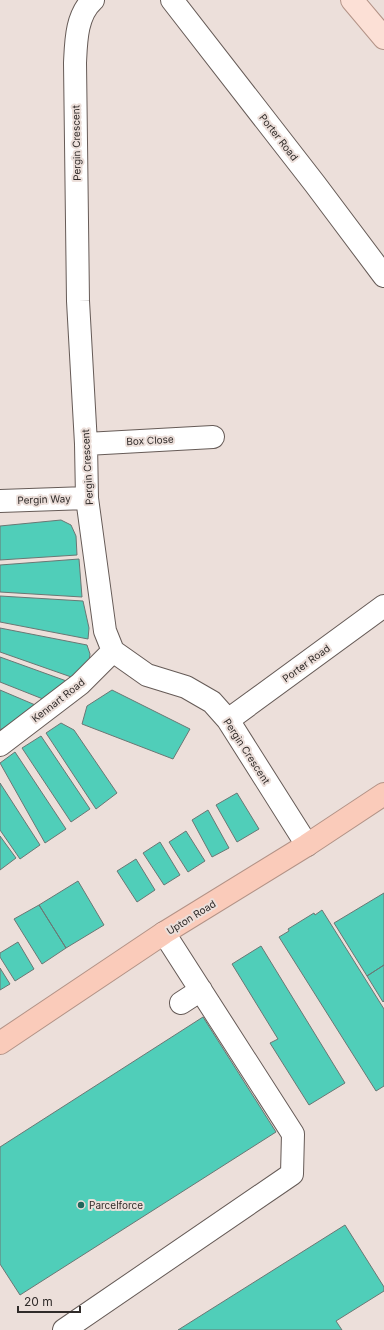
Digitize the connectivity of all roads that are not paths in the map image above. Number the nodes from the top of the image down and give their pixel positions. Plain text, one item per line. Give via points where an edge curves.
1 (93, 0) edge
2 (172, 0) edge
3 (352, 0) edge
4 (384, 38) edge
5 (384, 276) edge
6 (213, 437) dead end
7 (86, 444) junction
8 (87, 498) junction
9 (0, 501) edge
10 (384, 606) edge
11 (113, 651) junction
12 (228, 720) junction
13 (0, 745) edge
14 (384, 794) edge
15 (307, 845) junction
16 (164, 934) junction
17 (201, 990) junction
18 (181, 1003) dead end
19 (0, 1043) edge
20 (64, 1330) edge

1 - 7 street, Pergin Crescent via 88,5 77,31 75,63 78,300
2 - 5 street, Porter Road
3 - 4 main road
6 - 7 street, Box Close
7 - 8 street, Pergin Crescent
8 - 9 street, Pergin Way
8 - 11 street, Pergin Crescent via 105,631
10 - 12 street, Porter Road
11 - 12 street, Pergin Crescent via 147,675 186,687 212,702
11 - 13 street, Kennart Road via 80,684
12 - 15 street, Pergin Crescent
14 - 15 highway, Upton Road
15 - 16 highway, Upton Road
16 - 17 street
16 - 19 highway, Upton Road
17 - 18 street
17 - 20 street via 293,1134 292,1174

